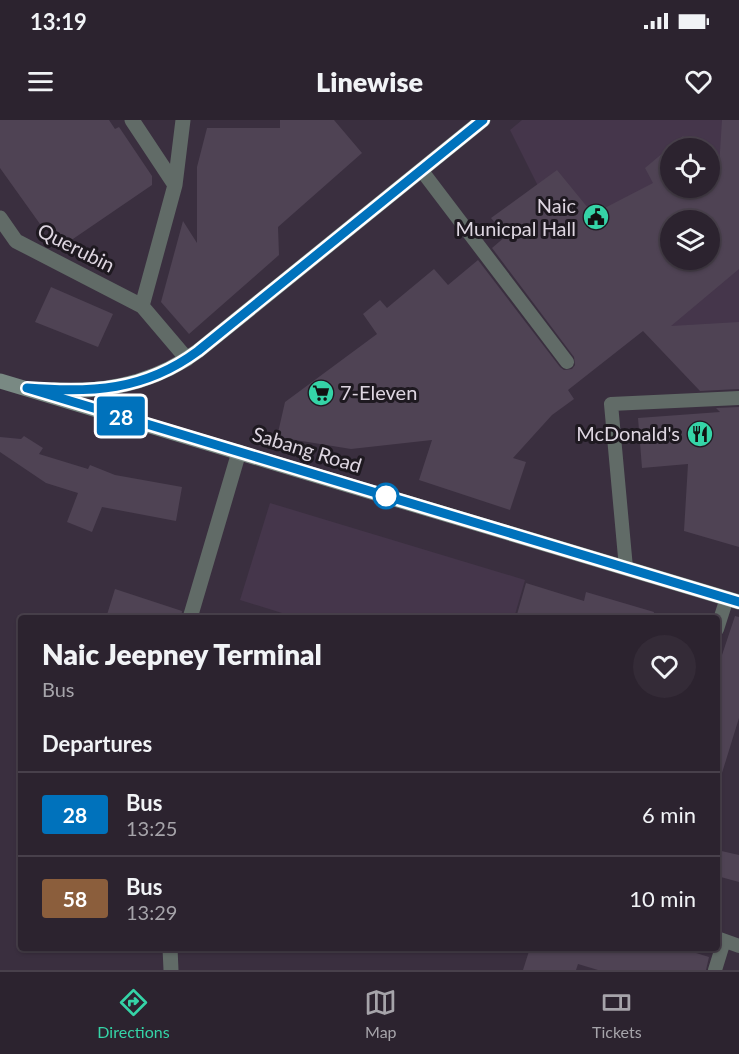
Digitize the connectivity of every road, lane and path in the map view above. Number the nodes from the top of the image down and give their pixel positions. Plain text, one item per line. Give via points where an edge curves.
1 (132, 120) edge
2 (183, 120) edge
3 (483, 120) edge
4 (422, 171) junction
5 (176, 185) junction
6 (0, 218) edge
7 (142, 306) junction
8 (187, 359) junction
9 (567, 362) dead end
10 (0, 381) edge
11 (27, 388) junction
12 (739, 398) edge
13 (239, 452) junction
14 (626, 568) junction
15 (733, 600) edge
16 (191, 615) edge
17 (720, 624) edge
18 (721, 940) edge
19 (739, 946) edge
20 (170, 951) edge
21 (719, 951) edge
22 (171, 970) edge
23 (715, 970) edge

1 - 5 street
2 - 5 street
3 - 4 main road
4 - 8 main road
4 - 9 lane
5 - 7 street
6 - 7 street, Querubin via 16,241
7 - 8 street
8 - 11 main road via 160,374 110,388
10 - 11 main road, Sabang Road
11 - 13 main road, Sabang Road
12 - 14 lane via 611,404
13 - 14 main road, Sabang Road
13 - 16 street
14 - 15 main road, Sabang Road
15 - 17 lane
18 - 19 lane
20 - 22 street
21 - 23 lane

